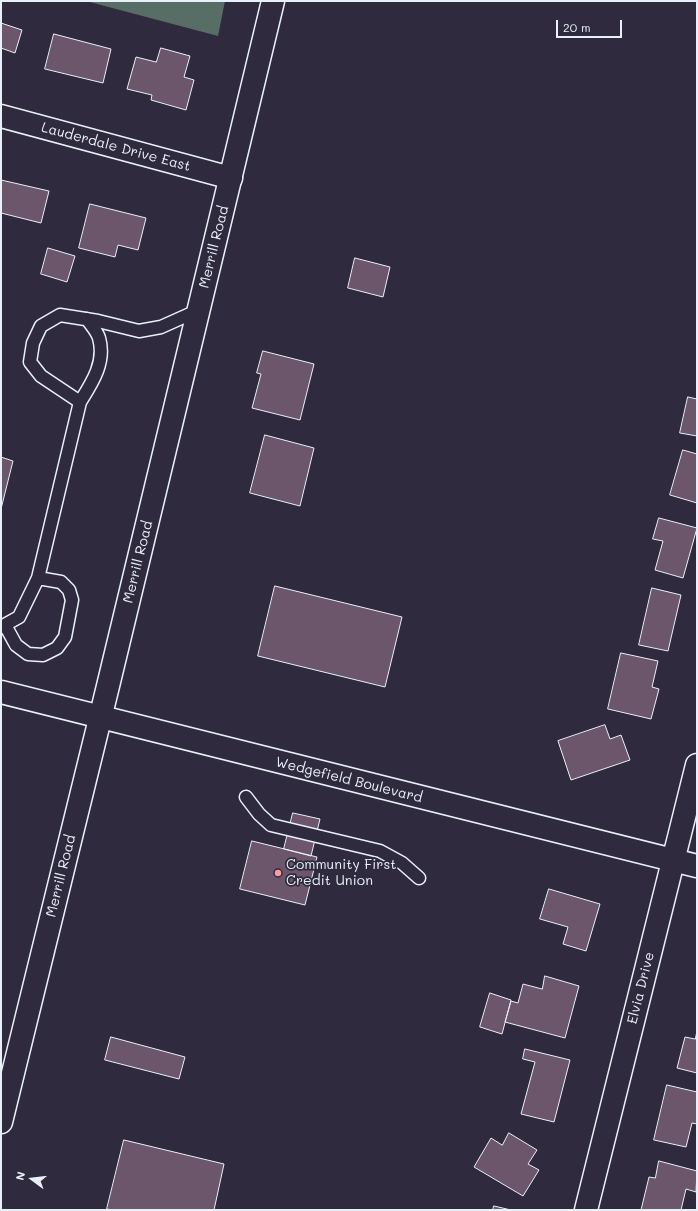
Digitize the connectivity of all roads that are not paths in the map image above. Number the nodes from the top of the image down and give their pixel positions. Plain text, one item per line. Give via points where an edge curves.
1 (273, 1) edge
2 (1, 116) edge
3 (231, 178) junction
4 (199, 310) junction
5 (87, 319) junction
6 (80, 402) junction
7 (38, 578) junction
8 (3, 626) edge
9 (1, 692) edge
10 (100, 718) junction
11 (697, 765) edge
12 (246, 796) dead end
13 (673, 860) junction
14 (697, 866) edge
15 (419, 878) dead end
16 (1, 1122) edge
17 (586, 1210) edge

1 - 3 street, Merrill Road
2 - 3 street, Lauderdale Drive East
3 - 4 street, Merrill Road
4 - 5 lane via 161,327 139,331
4 - 10 street, Merrill Road
5 - 6 lane via 98,337 102,354 95,379
5 - 6 lane via 60,315 41,326 33,343 30,362 41,376
6 - 7 lane
7 - 8 lane via 19,617
7 - 8 lane via 61,582 69,590 72,600 64,637 57,648 43,655 28,654 16,645
9 - 10 street, Wedgefield Boulevard
10 - 13 street, Wedgefield Boulevard
10 - 16 street, Merrill Road
11 - 13 street, Elvia Drive
12 - 15 lane via 259,814 272,825 380,851 402,863
13 - 14 street, Wedgefield Boulevard
13 - 17 street, Elvia Drive

